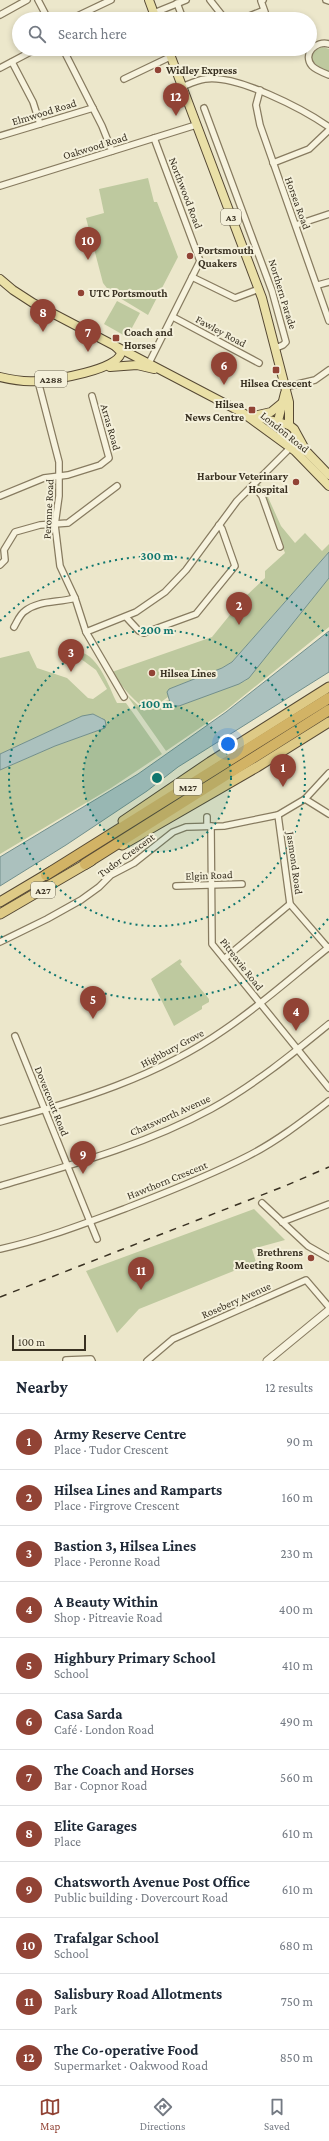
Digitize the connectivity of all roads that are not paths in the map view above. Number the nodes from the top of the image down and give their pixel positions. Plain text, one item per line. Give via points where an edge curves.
1 (27, 0) edge
2 (38, 0) edge
3 (111, 0) edge
4 (149, 0) edge
5 (186, 0) edge
6 (210, 0) edge
7 (262, 0) edge
8 (326, 0) edge
9 (105, 1) edge
10 (329, 2) edge
11 (177, 3) junction
12 (44, 12) edge
13 (84, 12) edge
14 (154, 12) edge
15 (162, 12) edge
16 (180, 12) edge
17 (219, 12) edge
18 (260, 12) edge
19 (0, 15) edge
20 (329, 44) edge
21 (317, 45) edge
22 (23, 56) edge
23 (67, 56) edge
24 (163, 56) edge
25 (170, 56) edge
26 (309, 56) edge
27 (12, 62) junction
28 (0, 68) edge
29 (329, 75) edge
30 (124, 78) dead end
31 (182, 87) junction
32 (260, 90) junction
33 (93, 108) junction
34 (204, 108) dead end
35 (40, 124) junction
36 (196, 125) junction
37 (329, 127) edge
38 (329, 130) edge
39 (0, 136) edge
40 (214, 136) junction
41 (154, 138) junction
42 (202, 140) junction
43 (112, 152) junction
44 (274, 162) junction
45 (0, 186) edge
46 (329, 214) edge
47 (296, 225) junction
48 (254, 241) junction
49 (242, 246) junction
50 (192, 277) junction
51 (0, 279) edge
52 (329, 282) edge
53 (318, 285) junction
54 (259, 290) junction
55 (173, 317) junction
56 (329, 321) edge
57 (113, 345) junction
58 (276, 348) junction
59 (149, 363) junction
60 (259, 363) dead end
61 (102, 369) junction
62 (329, 370) edge
63 (169, 375) junction
64 (0, 377) edge
65 (38, 381) junction
66 (286, 388) junction
67 (92, 396) dead end
68 (285, 397) junction
69 (243, 413) junction
70 (277, 422) junction
71 (289, 425) junction
72 (293, 449) junction
73 (60, 476) junction
74 (329, 476) edge
75 (253, 485) junction
76 (117, 486) dead end
77 (329, 486) edge
78 (0, 496) edge
79 (55, 525) junction
80 (219, 525) junction
81 (280, 547) dead end
82 (0, 565) edge
83 (74, 598) junction
84 (126, 617) junction
85 (14, 627) dead end
86 (86, 632) junction
87 (329, 687) edge
88 (124, 697) dead end
89 (329, 698) edge
90 (329, 710) edge
91 (329, 722) edge
92 (329, 773) edge
93 (305, 799) junction
94 (329, 814) edge
95 (278, 815) junction
96 (207, 818) dead end
97 (209, 826) junction
98 (85, 864) junction
99 (46, 875) junction
100 (211, 884) junction
101 (242, 884) dead end
102 (176, 886) dead end
103 (0, 902) edge
104 (290, 904) junction
105 (0, 914) edge
106 (0, 942) edge
107 (328, 947) edge
108 (224, 959) junction
109 (261, 1003) junction
110 (329, 1024) edge
111 (14, 1036) dead end
112 (298, 1049) junction
113 (329, 1088) edge
114 (329, 1101) edge
115 (45, 1110) junction
116 (0, 1122) edge
117 (67, 1166) junction
118 (0, 1186) edge
119 (262, 1203) dead end
120 (329, 1204) edge
121 (90, 1222) junction
122 (282, 1222) junction
123 (97, 1239) dead end
124 (0, 1249) edge
125 (329, 1258) edge
126 (329, 1309) edge
127 (66, 1360) edge
128 (92, 1361) edge
129 (147, 1361) edge
130 (267, 1361) edge

1 - 19 street
2 - 12 street
3 - 9 street
4 - 14 main road
5 - 11 street
6 - 17 street
7 - 18 street via 263,11
8 - 10 street
9 - 13 street
11 - 15 street
11 - 16 street
20 - 21 street
22 - 27 street
23 - 33 street
24 - 30 street
25 - 31 main road, Northern Parade / A3
26 - 29 street via 312,66
27 - 28 street
27 - 35 street via 33,102
31 - 32 street via 213,78
31 - 36 main road, Northern Parade / A3
32 - 37 street
32 - 44 street, Horsea Road via 257,113
33 - 35 street, Elmwood Road
33 - 43 street
34 - 40 street, Northern Parade
35 - 39 street, Elmwood Road
36 - 41 street, Oakwood Road
36 - 42 main road, Northern Parade / A3
38 - 44 street via 309,149
40 - 42 street
40 - 48 street, Northern Parade
41 - 43 street, Oakwood Road
41 - 50 street, Northwood Road via 200,258
42 - 49 main road, Northern Parade / A3
43 - 45 street, Oakwood Road
44 - 47 street, Horsea Road
46 - 47 street
47 - 53 street, Horsea Road
48 - 49 street
48 - 58 street, Northern Parade via 275,299 286,341
49 - 54 main road, Northern Parade / A3
50 - 54 street via 235,298
50 - 55 street, Northwood Road
51 - 57 main road, London Road via 33,303
52 - 53 street
53 - 56 street, Horsea Road
54 - 58 main road, Northern Parade / A3
55 - 59 street, Northwood Road
55 - 60 street, Fawley Road
57 - 59 main road, London Road
57 - 61 main road, A288 via 121,352 120,358
58 - 66 main road, Northern Parade / A3
59 - 63 main road, London Road
61 - 63 main road, London Road via 137,365
61 - 65 main road, A288
62 - 66 street via 315,380
63 - 69 main road, London Road
64 - 65 main road, A288
65 - 73 street, Peronne Road via 57,449
66 - 68 main road, A3
66 - 71 main road, A3
67 - 73 street, Arras Road via 109,458 100,465
68 - 69 main road, London Road via 281,405 268,413
68 - 70 main road, A3
69 - 70 main road, London Road
69 - 72 main road, London Road
70 - 71 main road, London Road
70 - 72 main road via 280,433
71 - 74 main road, London Road via 306,451
72 - 75 street
72 - 77 main road, London Road
73 - 78 street via 44,478
73 - 79 street, Peronne Road
75 - 80 street
75 - 81 street via 262,496
76 - 79 street via 68,523
79 - 82 street via 40,525 15,532 4,550 5,560
79 - 83 street, Peronne Road via 60,566
80 - 84 street via 173,585 150,604
80 - 84 street via 236,566 196,614 144,633 139,632
83 - 85 street via 42,603 24,611
83 - 86 street, Peronne Road
84 - 86 street
86 - 88 street, Peronne Road
87 - 99 highway via 210,762
89 - 99 highway, M27
90 - 98 highway, M27
91 - 98 highway via 145,833
92 - 93 street, Tudor Crescent
93 - 94 street
93 - 95 street, Tudor Crescent
95 - 97 street, Tudor Crescent via 255,821
95 - 104 street, Jasmond Road
96 - 97 street
97 - 100 street, Pitreavie Road
97 - 106 street, Tudor Crescent via 186,827 173,832 134,863 111,875 81,900
98 - 105 highway, A27
99 - 103 highway, A27
100 - 101 street, Elgin Road
100 - 102 street, Elgin Road
100 - 108 street, Pitreavie Road via 212,944
104 - 107 street, Jasmond Road
104 - 108 street
107 - 109 street, Highbury Grove
108 - 109 street, Pitreavie Road
109 - 112 street, Pitreavie Road
109 - 115 street, Highbury Grove via 224,1031 167,1064 120,1085
110 - 112 street, Chatsworth Avenue
111 - 115 street, Dovercourt Road
112 - 113 street, Pitreavie Road
112 - 117 street, Chatsworth Avenue via 267,1074 210,1109 150,1137
114 - 121 street, Hawthorn Crescent via 293,1129 247,1157 188,1184
115 - 116 street, Highbury Grove
115 - 117 street, Dovercourt Road
117 - 118 street, Chatsworth Avenue
117 - 121 street, Dovercourt Road
119 - 122 street
120 - 122 street
121 - 123 street, Dovercourt Road
121 - 124 street, Hawthorn Crescent
122 - 125 street via 308,1246
126 - 129 street, Rosebery Avenue via 306,1280 173,1339
126 - 130 street
127 - 128 street

